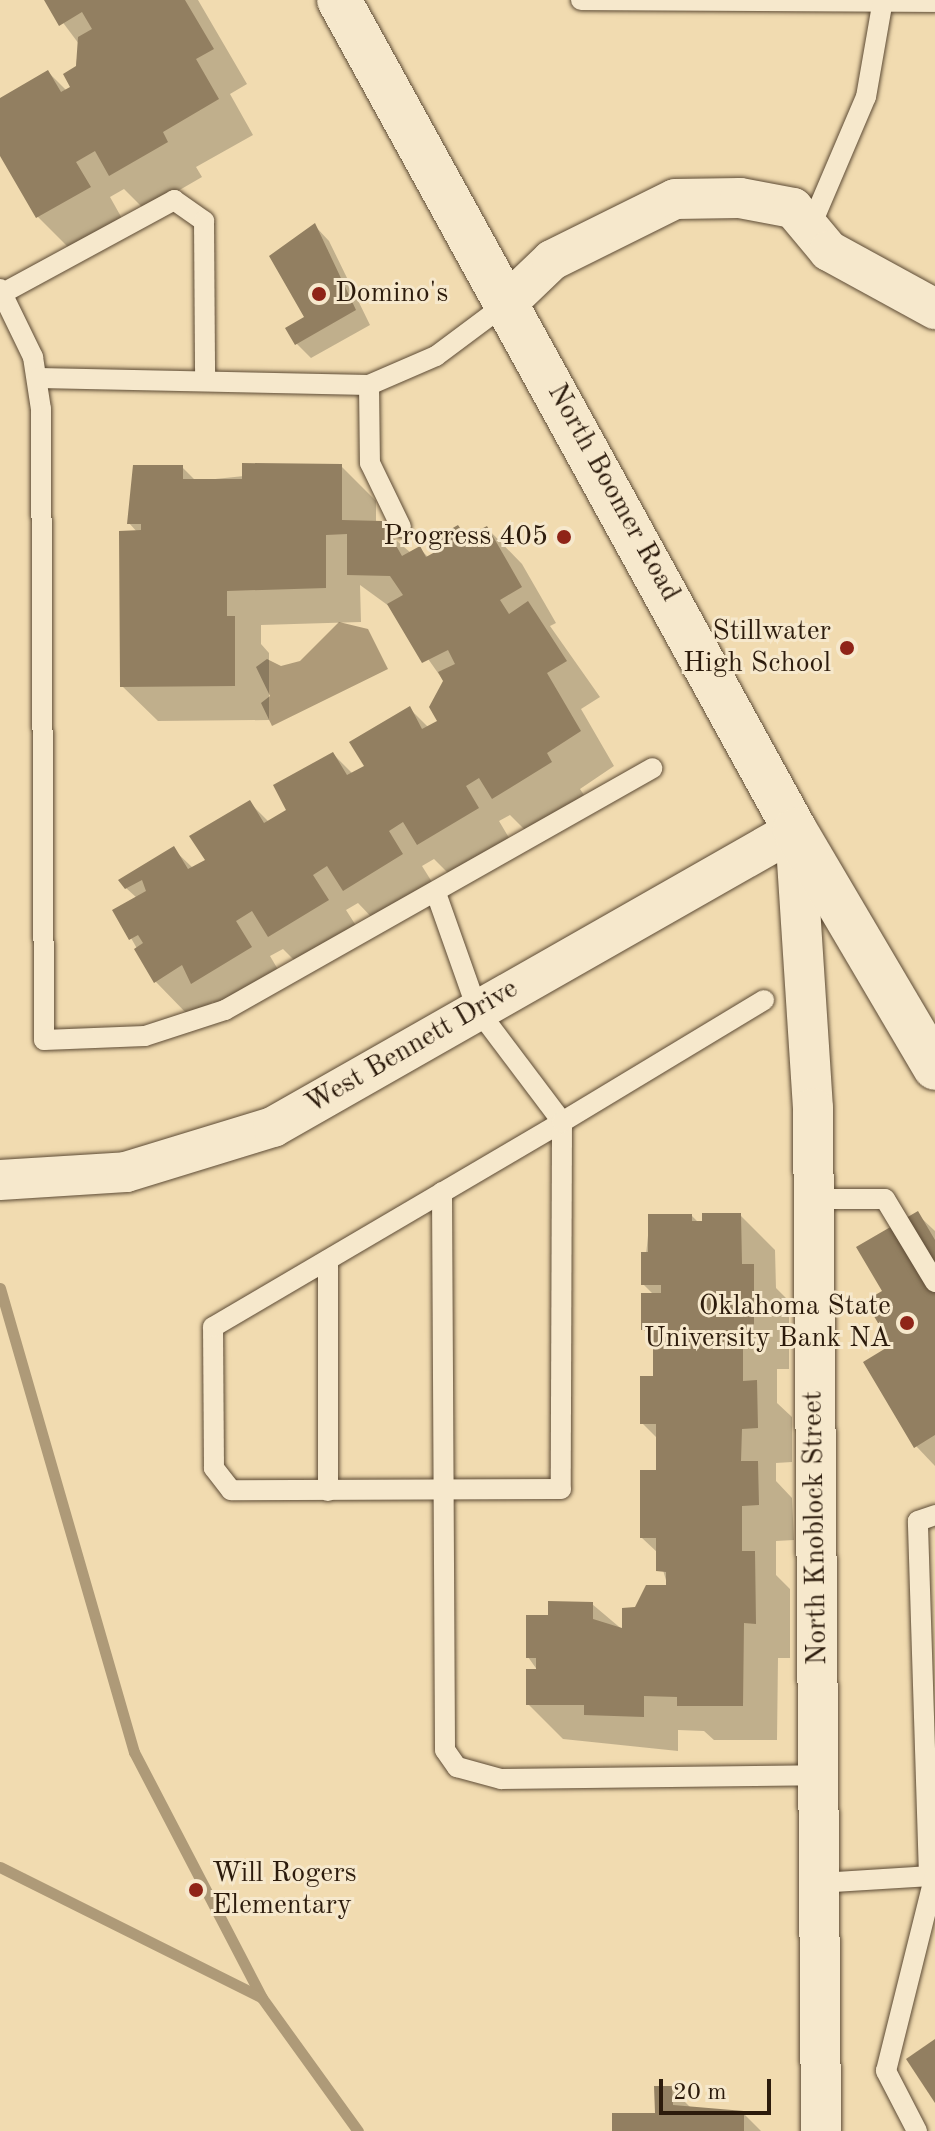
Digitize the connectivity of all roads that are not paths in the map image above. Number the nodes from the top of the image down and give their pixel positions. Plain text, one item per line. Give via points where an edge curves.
1 (339, 0) edge
2 (581, 0) edge
3 (883, 2) edge
4 (935, 2) edge
5 (810, 228) junction
6 (2, 291) edge
7 (507, 303) junction
8 (935, 309) edge
9 (39, 378) junction
10 (205, 378) junction
11 (369, 385) junction
12 (401, 527) dead end
13 (652, 768) dead end
14 (795, 830) junction
15 (436, 893) junction
16 (764, 1000) dead end
17 (477, 1009) junction
18 (935, 1068) edge
19 (562, 1122) junction
20 (0, 1180) edge
21 (442, 1192) junction
22 (813, 1199) junction
23 (328, 1260) junction
24 (935, 1282) edge
25 (442, 1490) junction
26 (328, 1491) junction
27 (935, 1515) edge
28 (818, 1775) junction
29 (932, 1876) edge
30 (819, 1883) junction
31 (821, 2131) edge
32 (917, 2131) edge

1 - 7 main road, North Boomer Road
2 - 3 lane
3 - 4 lane
3 - 5 lane via 866,97
5 - 7 street via 793,208 740,198 675,199 552,260
5 - 8 street via 829,251
6 - 9 lane
6 - 10 lane via 174,200 204,221
7 - 11 lane via 436,356
7 - 14 main road, North Boomer Road
9 - 10 lane
9 - 15 lane via 44,1040 145,1036 225,1010
10 - 11 lane
11 - 12 lane via 370,463
13 - 15 lane
14 - 17 street, West Bennett Drive
14 - 18 main road, North Boomer Road
14 - 22 street, North Knoblock Street
15 - 17 lane
16 - 19 lane
17 - 19 lane
17 - 20 street, West Bennett Drive via 273,1127 126,1172
19 - 21 lane
19 - 25 lane via 561,1489
21 - 23 lane
21 - 25 lane
22 - 24 lane via 885,1199
22 - 28 street, North Knoblock Street
23 - 26 lane
23 - 26 lane via 213,1327 213,1343 220,1481 231,1490
25 - 26 lane
25 - 28 lane via 442,1734 457,1767 501,1779
27 - 29 lane via 918,1521
28 - 30 street, North Knoblock Street
29 - 30 lane
29 - 32 lane via 886,2071
30 - 31 street, North Knoblock Street

